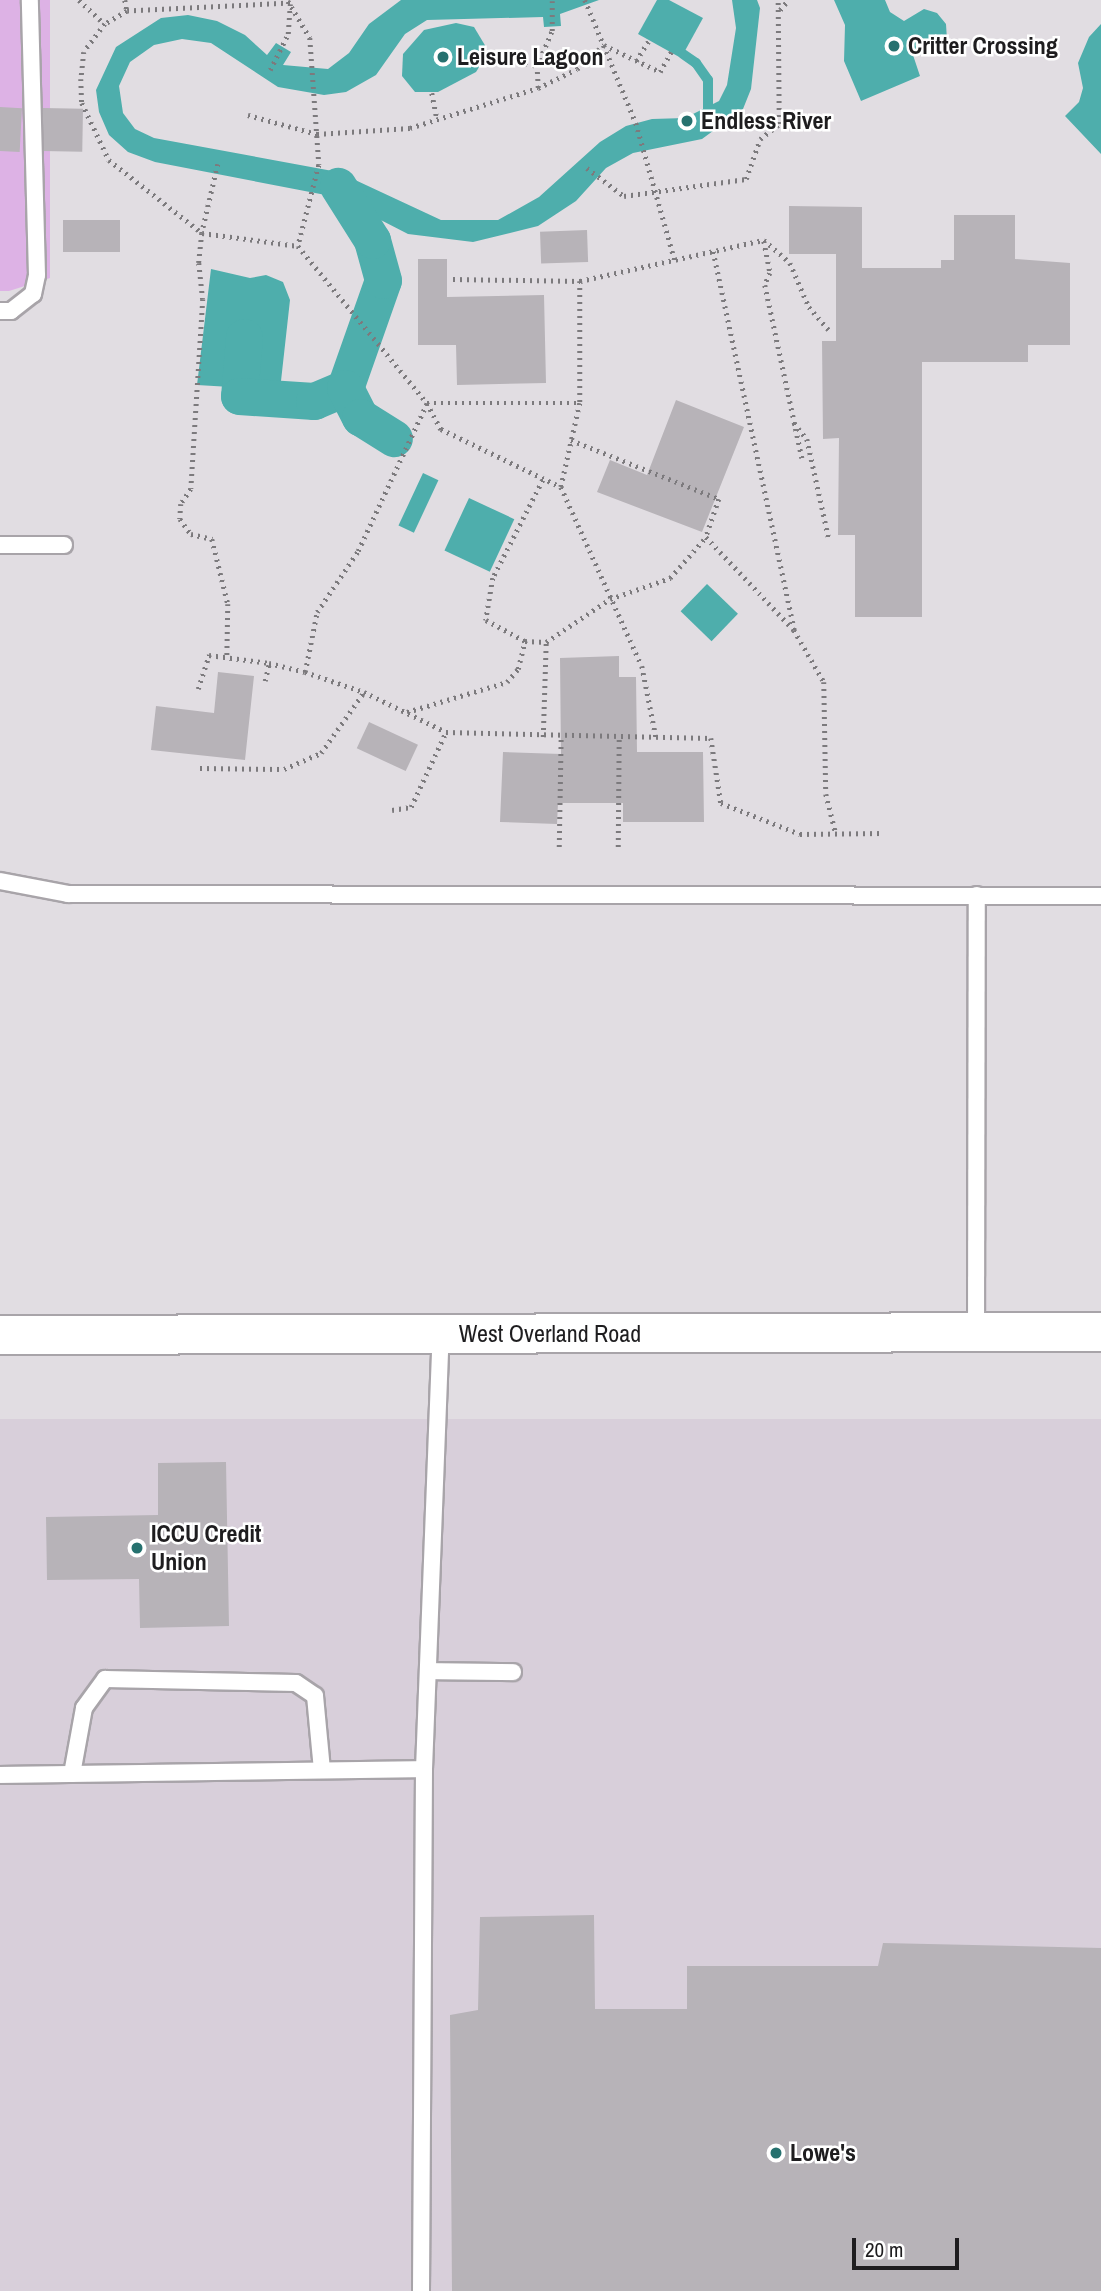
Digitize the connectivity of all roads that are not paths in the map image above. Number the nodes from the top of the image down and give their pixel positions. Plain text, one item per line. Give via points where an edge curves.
1 (30, 0) edge
2 (0, 311) edge
3 (0, 545) edge
4 (64, 545) dead end
5 (0, 881) edge
6 (978, 895) junction
7 (1101, 896) edge
8 (976, 1332) junction
9 (1101, 1332) edge
10 (441, 1334) junction
11 (0, 1335) edge
12 (428, 1671) junction
13 (513, 1672) dead end
14 (424, 1769) junction
15 (322, 1770) junction
16 (72, 1774) junction
17 (0, 1775) edge
18 (421, 2291) edge

1 - 2 lane via 37,275 33,294 11,311
3 - 4 lane
5 - 6 lane via 68,894
6 - 7 lane
6 - 8 lane
8 - 9 street, West Overland Road
8 - 10 street, West Overland Road
10 - 11 street, West Overland Road
10 - 12 lane
12 - 13 lane
12 - 14 lane
14 - 15 lane
14 - 18 lane
15 - 16 lane
15 - 16 lane via 315,1696 296,1683 105,1679 84,1708
16 - 17 lane

